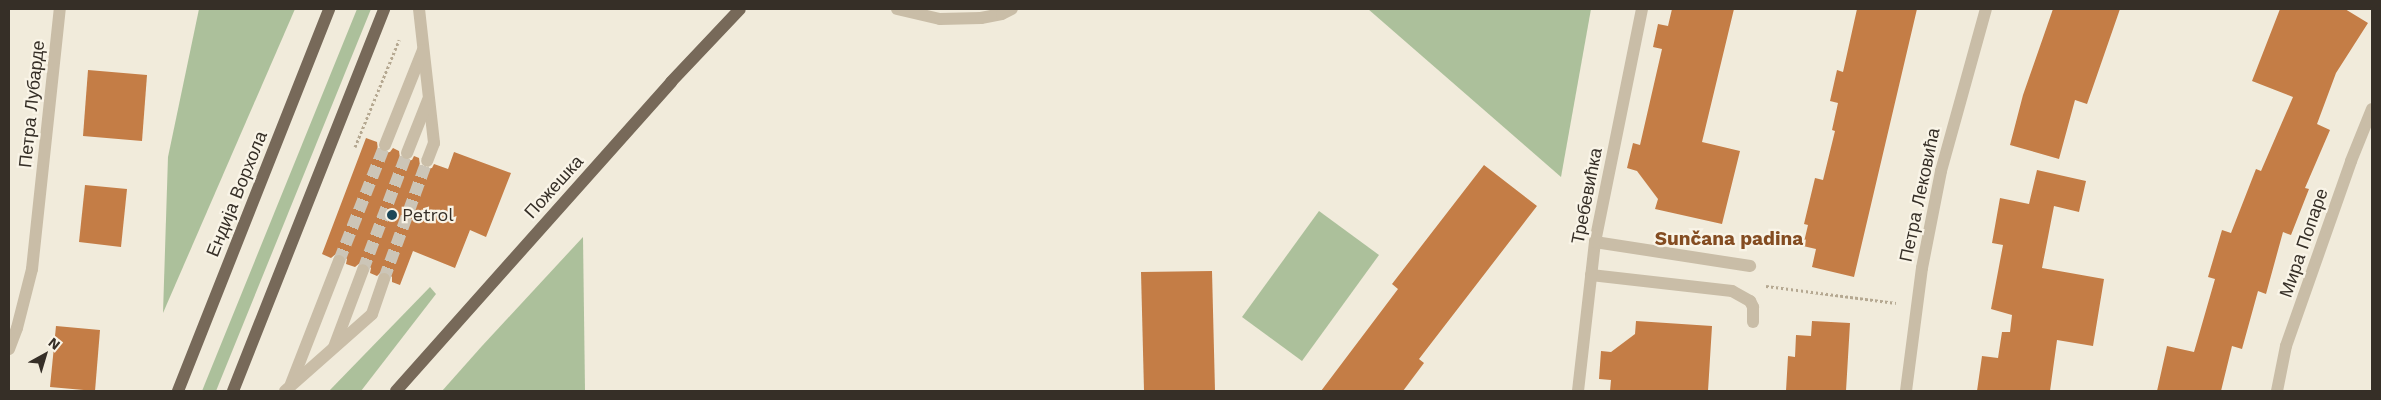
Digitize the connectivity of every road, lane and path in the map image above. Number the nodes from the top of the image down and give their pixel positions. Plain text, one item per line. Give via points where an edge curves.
1 (60, 9) edge
2 (330, 9) edge
3 (384, 9) edge
4 (419, 9) edge
5 (740, 9) edge
6 (897, 9) edge
7 (951, 9) edge
8 (1012, 9) edge
9 (1642, 9) edge
10 (1986, 9) edge
11 (940, 19) junction
12 (423, 49) junction
13 (429, 96) junction
14 (2372, 109) edge
15 (385, 145) tunnel mouth
16 (407, 154) tunnel mouth
17 (427, 161) tunnel mouth
18 (1595, 242) junction
19 (339, 261) tunnel mouth
20 (1750, 266) dead end
21 (363, 270) tunnel mouth
22 (1591, 275) junction
23 (384, 279) tunnel mouth
24 (1766, 286) dead end
25 (1916, 306) junction
26 (1753, 322) dead end
27 (9, 349) edge
28 (332, 352) junction
29 (288, 389) edge
30 (178, 391) edge
31 (233, 391) edge
32 (396, 391) edge
33 (1578, 391) edge
34 (1906, 391) edge
35 (2277, 391) edge

1 - 27 street, Петра Лубарде via 32,269 18,328
2 - 30 main road, Ендија Ворхола
3 - 31 main road
4 - 12 street
5 - 32 main road, Пожешка
6 - 11 street
7 - 11 street
8 - 11 street via 981,18
9 - 18 street, Требевићка
10 - 25 street, Петра Лековића via 1941,171
12 - 13 street
12 - 15 street
13 - 16 street
13 - 17 street via 434,143
14 - 35 street, Мира Попаре via 2286,346
18 - 20 street
18 - 22 street, Требевићка
19 - 29 street
21 - 28 street
22 - 26 street via 1732,291 1750,301
22 - 33 street, Требевићка
23 - 28 street via 372,314
24 - 25 path
25 - 34 street, Петра Лековића
28 - 29 street

